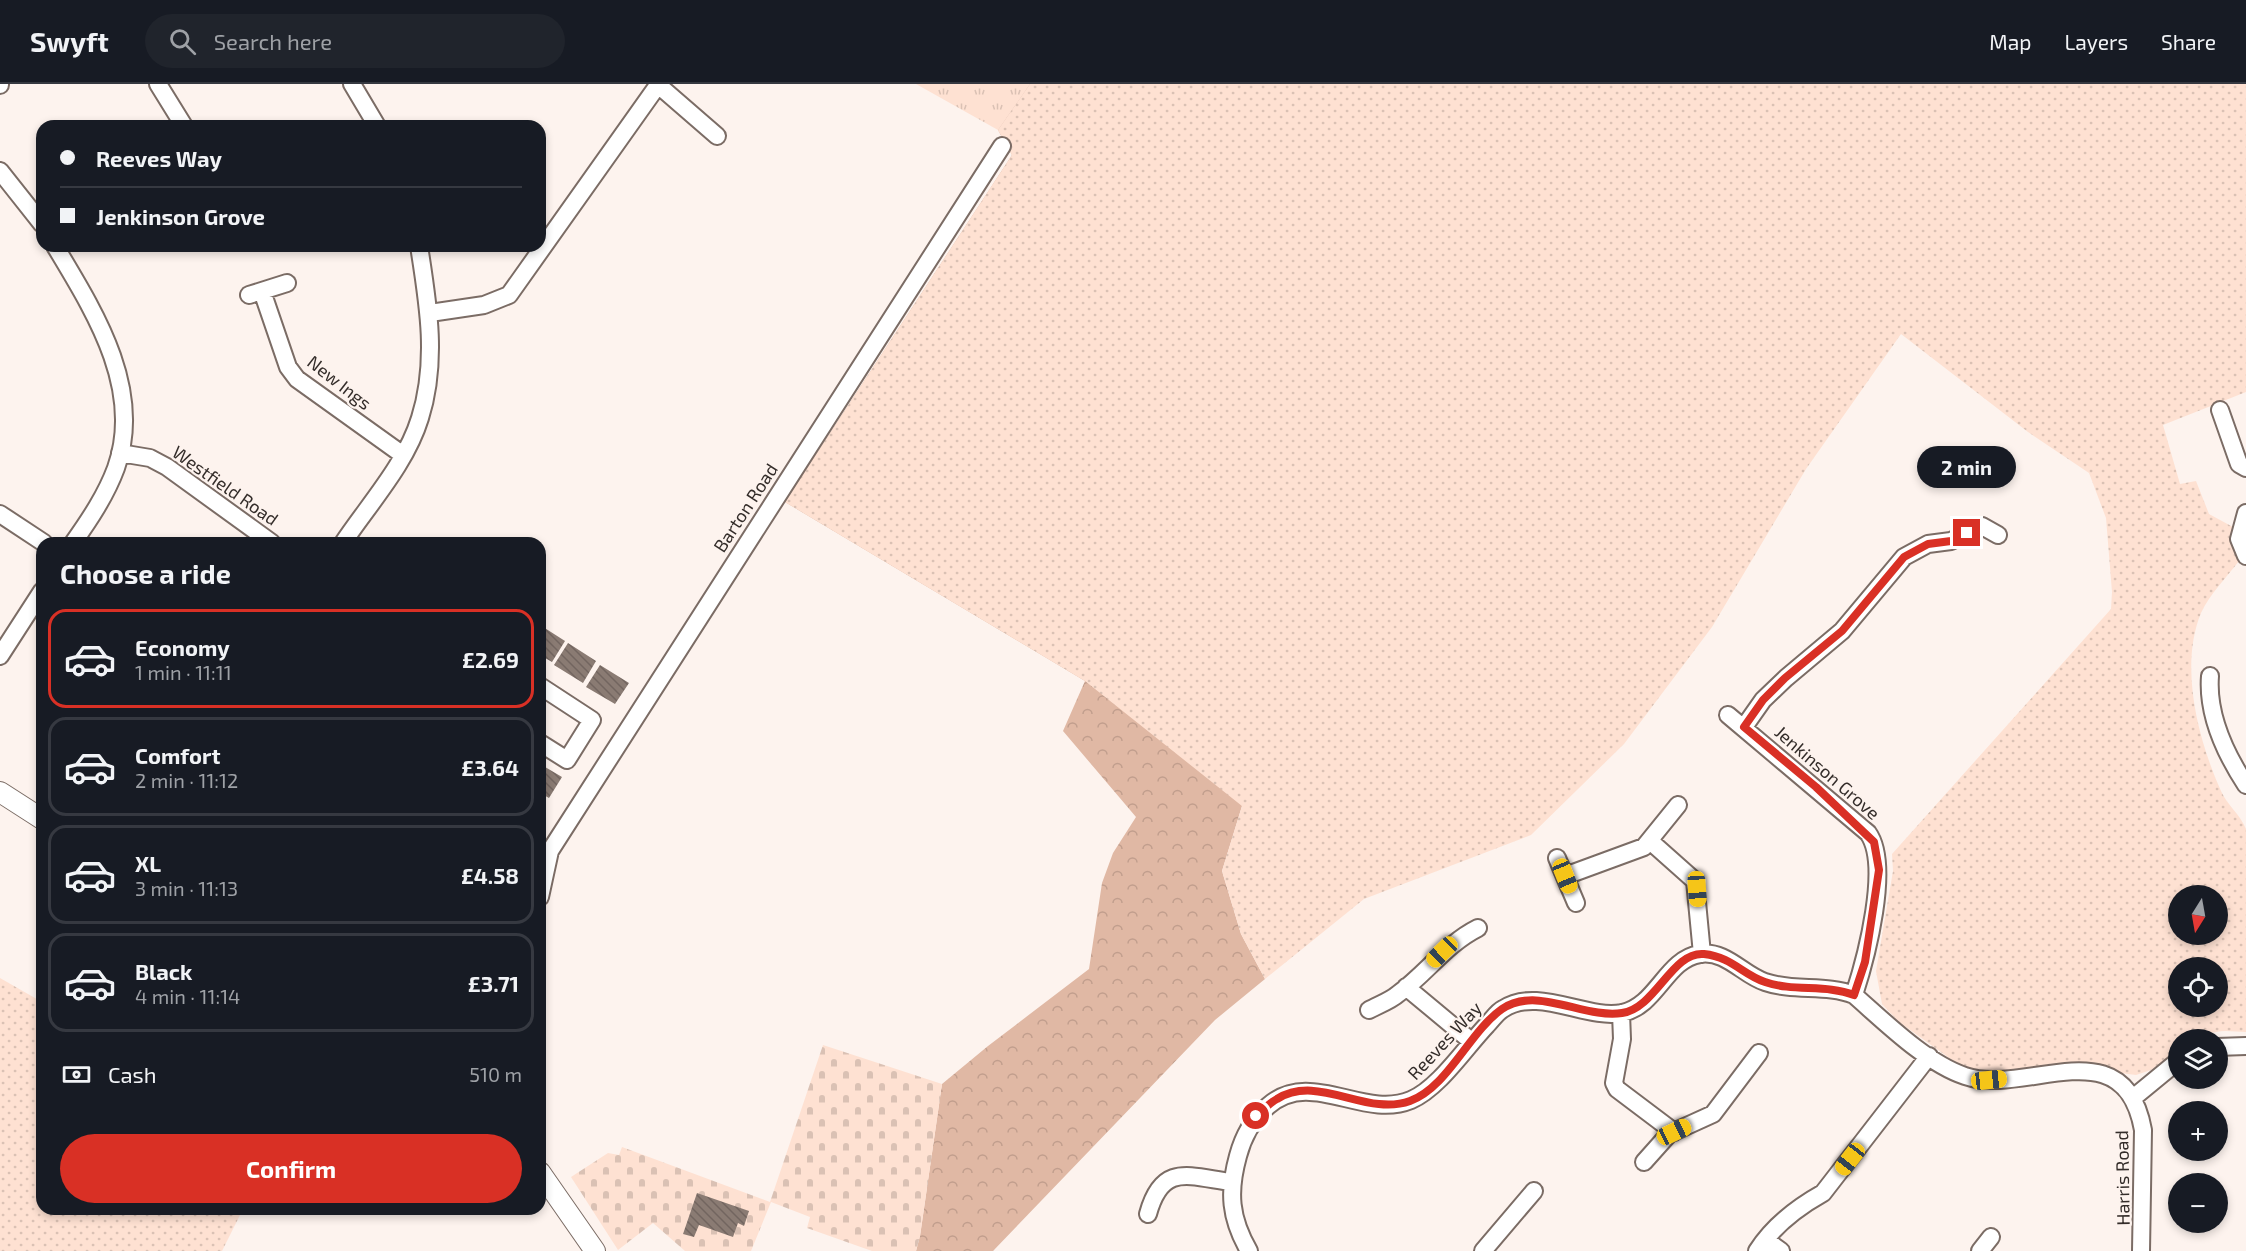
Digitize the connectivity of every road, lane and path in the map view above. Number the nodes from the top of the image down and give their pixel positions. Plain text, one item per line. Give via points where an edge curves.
1 (158, 84) edge
2 (352, 84) edge
3 (658, 85) edge
4 (180, 120) edge
5 (373, 120) edge
6 (717, 136) dead end
7 (1002, 146) dead end
8 (0, 171) edge
9 (36, 216) edge
10 (546, 243) edge
11 (58, 252) edge
12 (420, 252) edge
13 (540, 252) edge
14 (287, 283) dead end
15 (430, 313) junction
16 (2220, 410) dead end
17 (120, 453) junction
18 (403, 455) junction
19 (2246, 468) edge
20 (2246, 513) edge
21 (0, 514) edge
22 (1998, 535) dead end
23 (77, 537) edge
24 (264, 537) edge
25 (347, 537) edge
26 (36, 538) edge
27 (2246, 556) edge
28 (36, 600) edge
29 (0, 656) edge
30 (2210, 676) dead end
31 (546, 690) edge
32 (1728, 715) dead end
33 (1744, 727) junction
34 (546, 747) edge
35 (2246, 785) edge
36 (0, 792) edge
37 (1678, 805) dead end
38 (36, 815) edge
39 (1650, 841) junction
40 (1557, 858) dead end
41 (546, 869) edge
42 (1565, 876) junction
43 (1576, 903) dead end
44 (1478, 928) dead end
45 (1702, 954) junction
46 (1406, 987) junction
47 (1854, 995) junction
48 (1369, 1010) dead end
49 (1621, 1013) junction
50 (1471, 1041) junction
51 (2246, 1046) edge
52 (2228, 1047) edge
53 (1759, 1053) dead end
54 (1929, 1056) junction
55 (2168, 1069) edge
56 (2133, 1098) junction
57 (1674, 1132) junction
58 (1644, 1161) dead end
59 (546, 1181) edge
60 (1230, 1182) junction
61 (1534, 1191) dead end
62 (1148, 1214) dead end
63 (1991, 1237) dead end
64 (1762, 1245) edge
65 (595, 1251) edge
66 (1249, 1251) edge
67 (1482, 1251) edge
68 (1782, 1251) edge
69 (1980, 1251) edge
70 (2141, 1251) edge

1 - 4 street
2 - 5 street
3 - 6 street
3 - 10 street
7 - 41 street, Barton Road via 550,851
8 - 9 street
11 - 17 street via 99,322 121,384 125,428
12 - 15 street
13 - 15 street via 509,295 484,305
14 - 18 street, New Ings via 256,293 288,367 297,379
15 - 18 street via 430,357 420,419
16 - 19 street via 2240,464
17 - 23 street via 99,505
17 - 24 street, Westfield Road via 150,458 166,467
18 - 25 street
20 - 27 street via 2239,539
21 - 26 street
22 - 33 street via 1982,526 1951,541 1928,544 1904,557 1842,631 1785,678
28 - 29 street
30 - 35 street via 2211,710
31 - 34 street via 592,720 567,760
32 - 33 street, Jenkinson Grove
33 - 47 street, Jenkinson Grove via 1874,842 1879,870 1865,962
36 - 38 street
37 - 39 street
39 - 42 street via 1644,847
39 - 45 street via 1695,881
40 - 42 street
42 - 43 street
44 - 46 street via 1449,947
45 - 47 street via 1728,960 1764,982 1841,990
45 - 49 street via 1687,958 1647,1001
46 - 48 street
46 - 50 street
47 - 54 street
49 - 50 street, Reeves Way via 1526,1000 1502,1009
49 - 57 street via 1622,1039 1614,1083
50 - 60 street, Reeves Way via 1426,1093 1408,1101 1369,1103 1324,1092 1298,1091 1277,1098 1256,1116 1240,1148
51 - 52 street
53 - 57 street via 1713,1114
54 - 56 street via 1965,1076 1985,1080 2090,1070 2107,1077
54 - 64 street via 1823,1193 1801,1205
55 - 56 street
56 - 70 street, Harris Road via 2143,1130
57 - 58 street
59 - 65 street
60 - 62 street via 1179,1175 1167,1179 1152,1199
60 - 66 street, Reeves Way via 1232,1204
61 - 67 street
63 - 69 street
64 - 68 street

